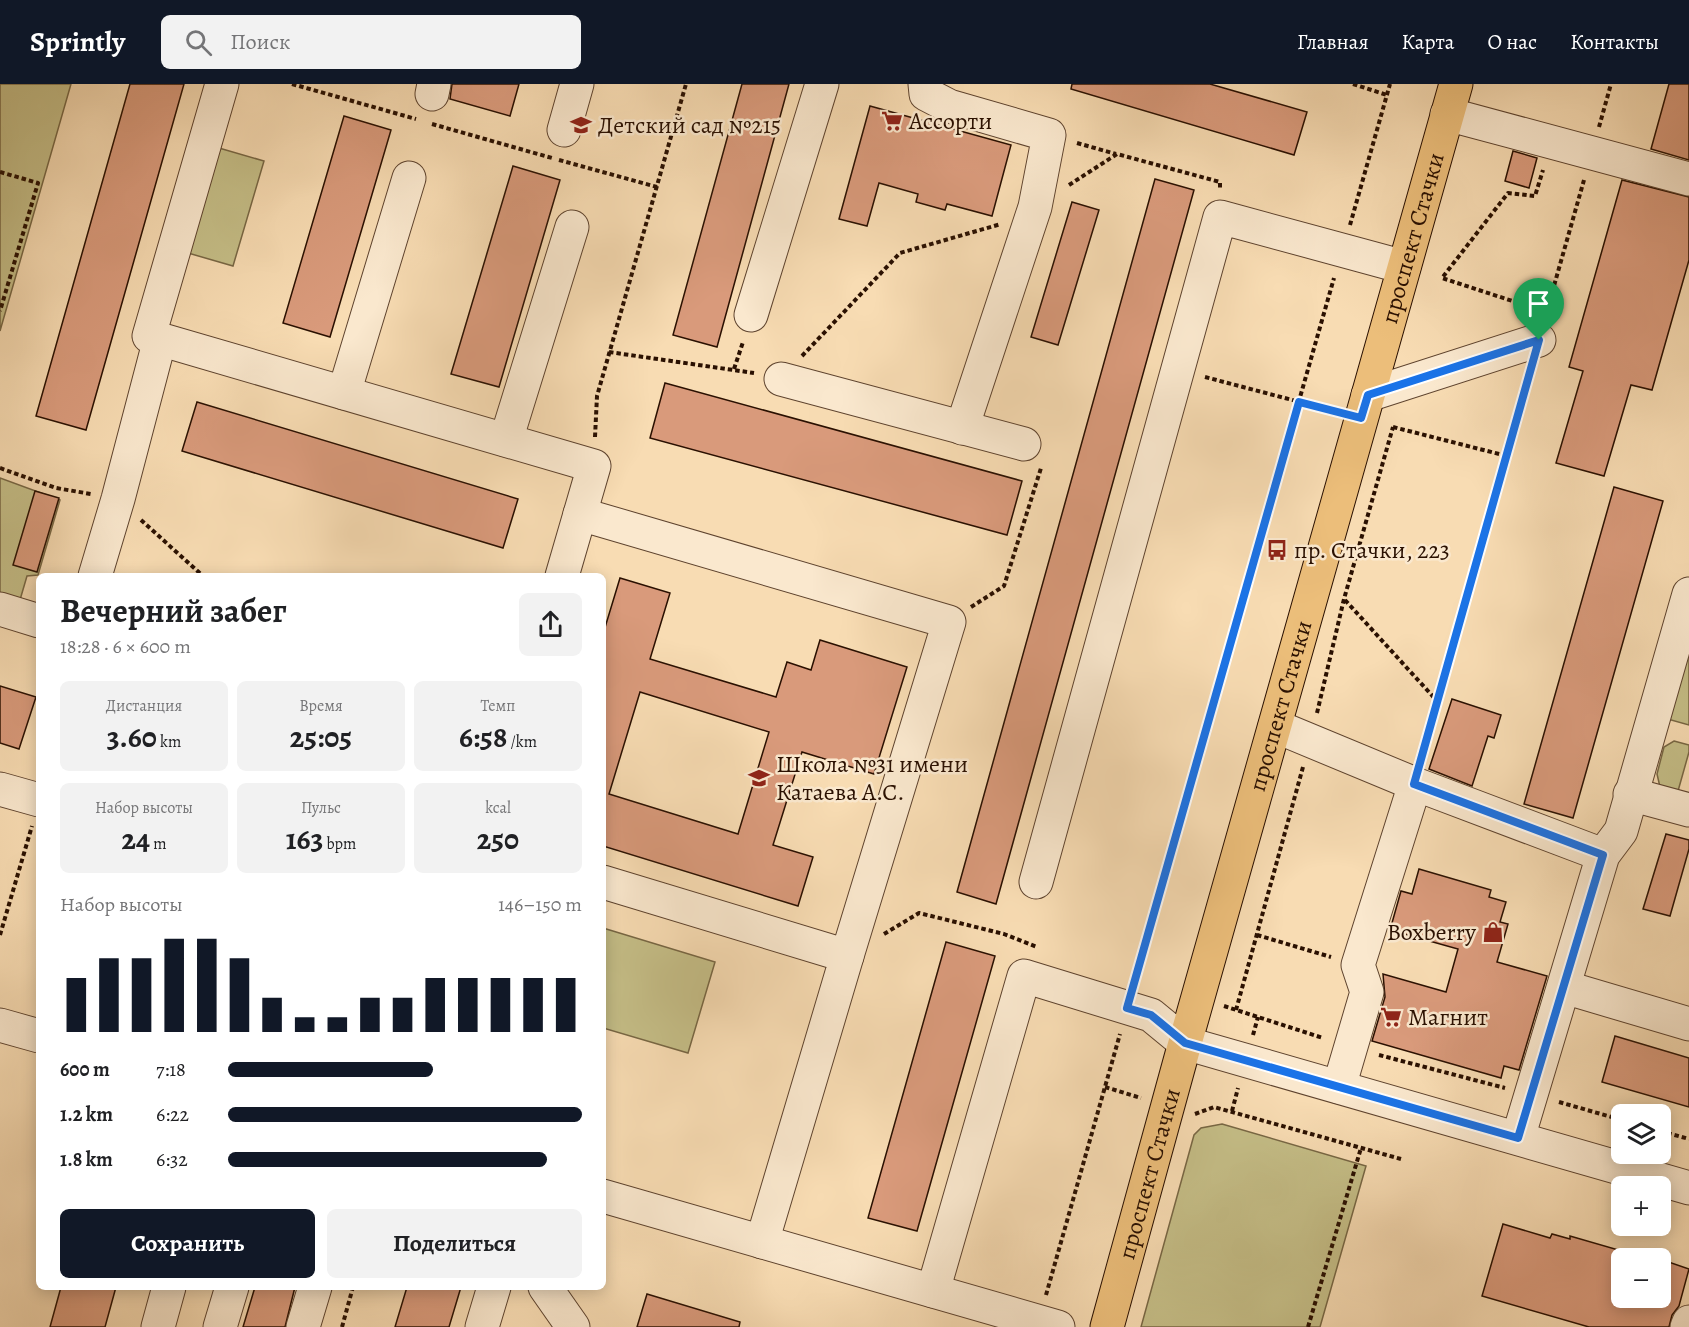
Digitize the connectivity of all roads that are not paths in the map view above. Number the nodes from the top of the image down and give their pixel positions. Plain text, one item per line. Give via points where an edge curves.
1 (222, 84) edge
2 (577, 84) edge
3 (822, 84) edge
4 (925, 84) edge
5 (1451, 99) edge
6 (564, 130) dead end
7 (409, 178) dead end
8 (1689, 179) edge
9 (572, 227) dead end
10 (1404, 267) junction
11 (751, 315) dead end
12 (1543, 326) road end
13 (160, 339) junction
14 (781, 379) road end
15 (344, 393) junction
16 (1364, 407) junction
17 (962, 428) junction
18 (506, 440) junction
19 (1024, 444) road end
20 (580, 514) junction
21 (96, 573) edge
22 (563, 573) edge
23 (1689, 594) edge
24 (0, 609) edge
25 (36, 620) edge
26 (1275, 726) junction
27 (1414, 784) junction
28 (0, 789) edge
29 (1630, 794) junction
30 (1689, 810) edge
31 (36, 812) edge
32 (1603, 855) junction
33 (1036, 882) dead end
34 (606, 883) edge
35 (847, 956) junction
36 (1564, 987) junction
37 (1689, 1024) edge
38 (0, 1025) edge
39 (36, 1035) edge
40 (1185, 1043) junction
41 (1339, 1088) junction
42 (1518, 1138) junction
43 (1689, 1188) edge
44 (606, 1197) edge
45 (762, 1242) junction
46 (168, 1290) edge
47 (231, 1290) edge
48 (314, 1290) edge
49 (493, 1290) edge
50 (547, 1290) edge
51 (933, 1291) junction
52 (1689, 1322) edge
53 (1048, 1324) edge
54 (158, 1327) edge
55 (220, 1327) edge
56 (303, 1327) edge
57 (482, 1327) edge
58 (573, 1327) edge
59 (1107, 1327) edge
60 (1687, 1327) edge

1 - 13 street via 149,336
2 - 6 street
3 - 11 street
4 - 17 street via 926,94 949,106 1049,135 1035,207
5 - 8 street via 1551,142
5 - 10 main road, проспект Стачки
7 - 15 street
9 - 18 street
10 - 16 main road, проспект Стачки
10 - 33 street via 1220,217
12 - 16 street
13 - 15 street
13 - 21 street
14 - 17 street
15 - 18 street
16 - 26 main road, проспект Стачки
17 - 19 street
18 - 20 street via 594,466
20 - 22 street
20 - 35 street via 949,622
23 - 29 street
24 - 25 street
26 - 27 street
26 - 40 main road, проспект Стачки
27 - 32 street
27 - 41 street via 1358,965 1367,992
28 - 31 street
29 - 30 street
29 - 32 street via 1621,831
32 - 36 street
34 - 35 street
35 - 45 street
36 - 37 street
36 - 42 street
38 - 39 street
40 - 41 street
40 - 51 street via 1131,993 1024,976
40 - 59 main road, проспект Стачки
41 - 42 street
42 - 43 street
44 - 45 street
45 - 51 street
46 - 54 street
47 - 55 street
48 - 56 street
49 - 57 street
50 - 58 street
51 - 53 street
52 - 60 street

